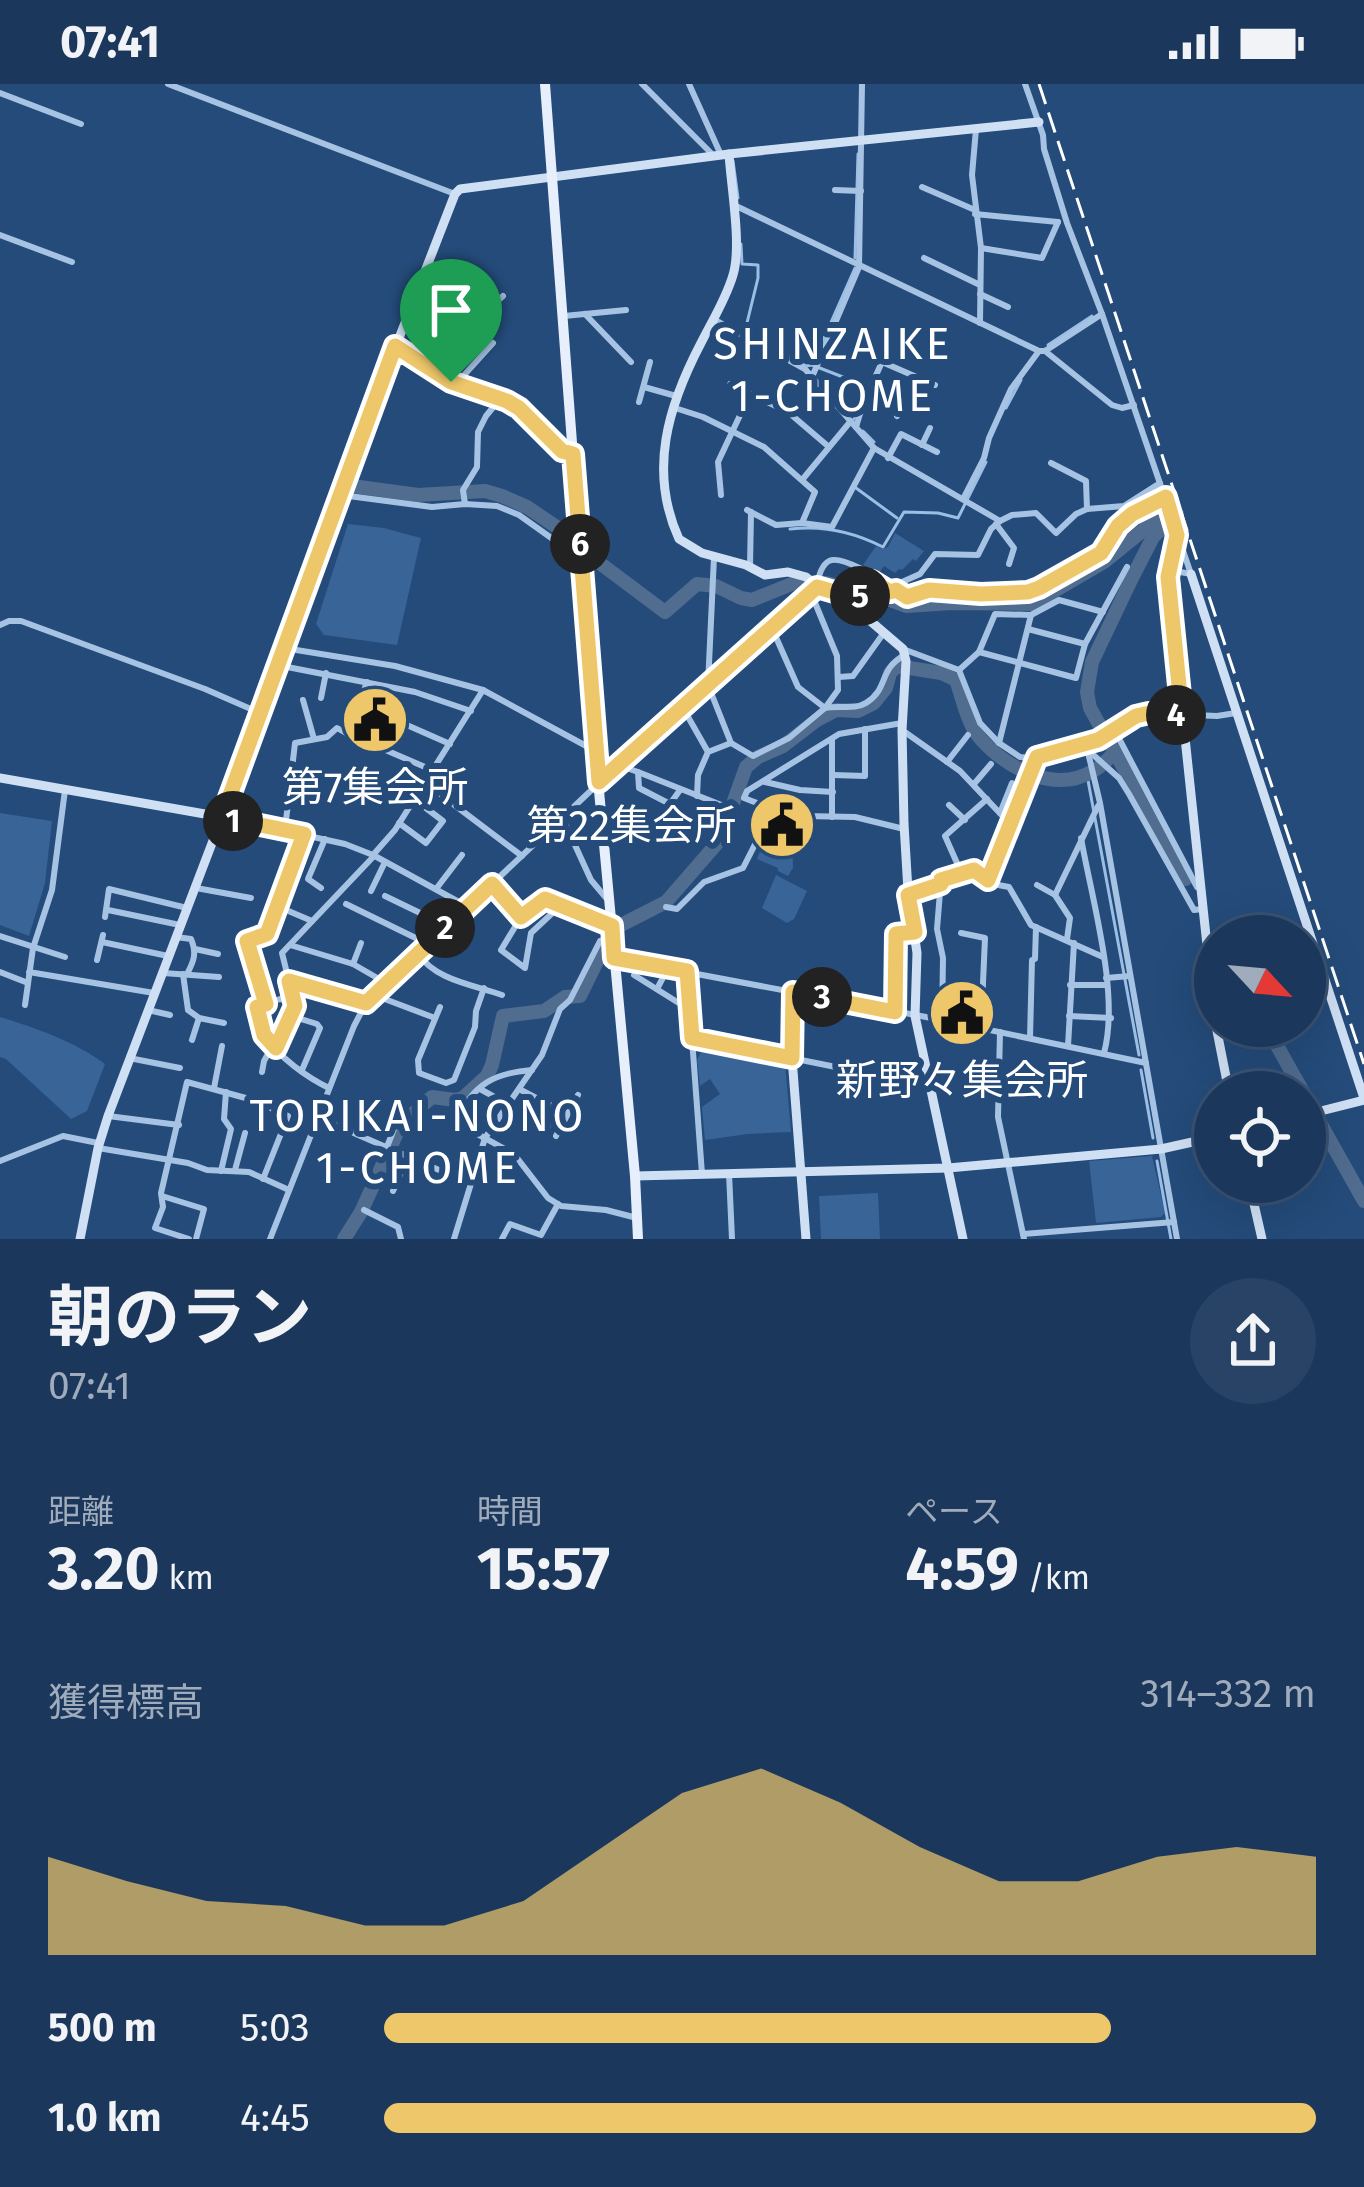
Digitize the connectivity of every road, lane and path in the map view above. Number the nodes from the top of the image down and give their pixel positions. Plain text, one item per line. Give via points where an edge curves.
1 (168, 84) edge
2 (545, 84) edge
3 (642, 84) edge
4 (689, 84) edge
5 (862, 84) edge
6 (1025, 84) edge
7 (0, 93) edge
8 (1039, 122) junction
9 (81, 124) dead end
10 (976, 129) junction
11 (862, 142) junction
12 (721, 155) junction
13 (552, 177) junction
14 (922, 187) dead end
15 (835, 190) dead end
16 (861, 191) junction
17 (455, 194) junction
18 (736, 206) junction
19 (975, 212) junction
20 (1058, 222) junction
21 (1067, 223) junction
22 (0, 235) edge
23 (981, 248) junction
24 (924, 258) dead end
25 (72, 262) dead end
26 (856, 265) junction
27 (940, 266) junction
28 (935, 275) dead end
29 (420, 284) junction
30 (980, 290) junction
31 (502, 296) dead end
32 (1007, 307) dead end
33 (626, 310) dead end
34 (409, 312) junction
35 (585, 314) junction
36 (1102, 314) junction
37 (562, 316) junction
38 (713, 319) junction
39 (474, 321) junction
40 (980, 323) junction
41 (493, 343) dead end
42 (395, 346) junction
43 (1042, 351) junction
44 (631, 362) dead end
45 (650, 362) dead end
46 (815, 370) junction
47 (902, 370) junction
48 (898, 380) dead end
49 (456, 384) junction
50 (730, 384) dead end
51 (935, 385) dead end
52 (644, 387) junction
53 (750, 394) junction
54 (868, 394) junction
55 (500, 399) junction
56 (639, 402) dead end
57 (674, 402) junction
58 (1133, 405) junction
59 (900, 410) dead end
60 (853, 426) junction
61 (930, 428) dead end
62 (733, 431) junction
63 (922, 445) junction
64 (829, 447) junction
65 (874, 448) junction
66 (937, 452) dead end
67 (573, 454) junction
68 (888, 458) junction
69 (1051, 463) dead end
70 (802, 480) junction
71 (1160, 482) junction
72 (341, 495) junction
73 (721, 495) dead end
74 (1166, 497) junction
75 (965, 501) junction
76 (465, 504) junction
77 (1087, 509) junction
78 (998, 522) junction
79 (802, 523) junction
80 (1177, 533) junction
81 (581, 551) junction
82 (714, 557) junction
83 (1009, 564) dead end
84 (750, 567) junction
85 (1127, 567) dead end
86 (1191, 574) junction
87 (1168, 577) junction
88 (893, 589) junction
89 (814, 590) junction
90 (856, 602) junction
91 (1103, 612) junction
92 (1031, 615) junction
93 (0, 625) edge
94 (771, 626) junction
95 (1028, 628) junction
96 (883, 634) junction
97 (1085, 644) junction
98 (284, 648) junction
99 (979, 652) junction
100 (905, 660) junction
101 (1018, 663) junction
102 (277, 665) junction
103 (959, 670) junction
104 (326, 674) junction
105 (839, 677) junction
106 (367, 682) junction
107 (708, 685) junction
108 (483, 691) junction
109 (321, 698) dead end
110 (303, 700) dead end
111 (359, 704) junction
112 (683, 708) junction
113 (825, 708) junction
114 (471, 711) junction
115 (260, 713) junction
116 (1236, 713) junction
117 (1182, 715) junction
118 (902, 727) junction
119 (865, 729) junction
120 (1112, 730) junction
121 (346, 733) junction
122 (968, 735) dead end
123 (314, 739) junction
124 (832, 739) junction
125 (730, 743) junction
126 (999, 743) junction
127 (450, 744) junction
128 (1087, 747) junction
129 (595, 748) junction
130 (707, 752) junction
131 (1037, 757) junction
132 (947, 762) junction
133 (991, 764) dead end
134 (1096, 764) junction
135 (620, 766) junction
136 (432, 770) junction
137 (638, 772) junction
138 (833, 775) junction
139 (0, 778) edge
140 (424, 782) junction
141 (599, 782) junction
142 (762, 782) junction
143 (1012, 783) dead end
144 (974, 785) junction
145 (65, 790) junction
146 (680, 790) junction
147 (832, 792) junction
148 (697, 796) junction
149 (987, 799) junction
150 (414, 800) junction
151 (949, 805) dead end
152 (729, 808) dead end
153 (773, 809) junction
154 (1097, 809) junction
155 (1000, 813) junction
156 (222, 817) junction
157 (832, 817) junction
158 (563, 819) junction
159 (964, 820) junction
160 (399, 823) junction
161 (1011, 825) junction
162 (904, 829) junction
163 (285, 830) junction
164 (304, 834) junction
165 (1081, 838) junction
166 (325, 839) junction
167 (373, 855) junction
168 (463, 855) dead end
169 (522, 856) junction
170 (385, 862) junction
171 (961, 872) junction
172 (988, 880) junction
173 (492, 884) junction
174 (941, 884) junction
175 (1036, 885) dead end
176 (195, 887) junction
177 (321, 888) dead end
178 (436, 890) junction
179 (371, 891) dead end
180 (908, 895) junction
181 (1055, 895) junction
182 (386, 896) dead end
183 (1202, 896) junction
184 (251, 898) dead end
185 (610, 901) junction
186 (346, 904) dead end
187 (561, 905) junction
188 (279, 907) junction
189 (468, 907) junction
190 (666, 907) dead end
191 (187, 908) junction
192 (1203, 909) junction
193 (1204, 915) edge
194 (521, 917) junction
195 (312, 921) junction
196 (180, 925) junction
197 (448, 926) junction
198 (1036, 927) junction
199 (612, 931) junction
200 (915, 932) junction
201 (961, 933) dead end
202 (0, 936) edge
203 (176, 937) junction
204 (1071, 941) junction
205 (361, 943) dead end
206 (428, 944) junction
207 (289, 945) junction
208 (33, 948) junction
209 (195, 949) junction
210 (218, 953) dead end
211 (418, 953) junction
212 (168, 956) junction
213 (65, 957) dead end
214 (1103, 957) junction
215 (614, 958) junction
216 (98, 960) dead end
217 (353, 964) junction
218 (668, 968) junction
219 (687, 971) junction
220 (0, 972) edge
221 (29, 972) junction
222 (162, 973) junction
223 (185, 974) junction
224 (634, 975) dead end
225 (1130, 976) junction
226 (219, 977) dead end
227 (289, 981) junction
228 (1106, 981) junction
229 (28, 982) junction
230 (386, 983) junction
231 (1070, 985) junction
232 (484, 988) junction
233 (657, 989) junction
234 (793, 992) junction
235 (154, 993) junction
236 (374, 995) junction
237 (502, 995) dead end
238 (293, 1000) junction
239 (366, 1003) junction
240 (25, 1005) dead end
241 (259, 1006) junction
242 (440, 1007) dead end
243 (148, 1010) junction
244 (690, 1010) junction
245 (895, 1012) junction
246 (170, 1015) dead end
247 (291, 1016) junction
248 (915, 1016) junction
249 (1069, 1016) junction
250 (199, 1018) junction
251 (435, 1018) junction
252 (1111, 1018) junction
253 (943, 1020) junction
254 (224, 1023) dead end
255 (981, 1028) junction
256 (1000, 1032) junction
257 (692, 1038) junction
258 (1030, 1038) junction
259 (192, 1040) dead end
260 (222, 1046) dead end
261 (1068, 1046) junction
262 (274, 1047) junction
263 (1104, 1053) junction
264 (129, 1058) junction
265 (792, 1058) junction
266 (1146, 1063) junction
267 (180, 1068) dead end
268 (302, 1070) junction
269 (532, 1070) junction
270 (262, 1072) dead end
271 (930, 1086) junction
272 (214, 1088) junction
273 (329, 1088) junction
274 (480, 1089) junction
275 (519, 1089) junction
276 (226, 1092) junction
277 (578, 1094) dead end
278 (1364, 1099) edge
279 (508, 1104) junction
280 (395, 1105) dead end
281 (1326, 1109) edge
282 (568, 1114) junction
283 (108, 1116) junction
284 (318, 1118) junction
285 (179, 1125) junction
286 (548, 1126) dead end
287 (245, 1133) dead end
288 (556, 1136) dead end
289 (484, 1138) junction
290 (1194, 1142) edge
291 (98, 1145) junction
292 (388, 1149) junction
293 (1161, 1149) junction
294 (409, 1157) junction
295 (169, 1160) junction
296 (0, 1161) edge
297 (1008, 1163) junction
298 (948, 1168) junction
299 (221, 1171) junction
300 (800, 1171) junction
301 (235, 1172) junction
302 (729, 1173) junction
303 (702, 1174) junction
304 (635, 1176) junction
305 (263, 1179) junction
306 (470, 1183) junction
307 (289, 1190) junction
308 (393, 1191) dead end
309 (162, 1196) junction
310 (1254, 1203) edge
311 (558, 1204) junction
312 (364, 1210) dead end
313 (637, 1218) junction
314 (1174, 1222) junction
315 (413, 1225) dead end
316 (399, 1229) junction
317 (526, 1229) junction
318 (1024, 1236) edge
319 (80, 1239) edge
320 (193, 1239) edge
321 (270, 1239) edge
322 (401, 1239) edge
323 (454, 1239) edge
324 (502, 1239) edge
325 (522, 1239) edge
326 (638, 1239) edge
327 (732, 1239) edge
328 (806, 1239) edge
329 (962, 1239) edge
330 (1177, 1239) edge
331 (1262, 1239) edge

1 - 17 street
2 - 13 main road
3 - 12 street
4 - 12 street
5 - 11 street
6 - 8 street
7 - 9 street
8 - 10 street
8 - 21 street
10 - 11 street
10 - 19 street
11 - 12 street
11 - 16 street
12 - 13 street
12 - 18 street
13 - 17 street
13 - 37 main road
14 - 19 street
15 - 16 street
16 - 26 street
17 - 29 street
18 - 26 street
18 - 38 street via 735,270
19 - 20 street
19 - 23 street
20 - 21 street
20 - 23 street via 1042,258
21 - 36 street
22 - 25 street
23 - 30 street
24 - 27 street
26 - 40 street
26 - 46 street
27 - 28 street
27 - 30 street
29 - 34 street
29 - 39 street
30 - 32 street
30 - 40 street
31 - 39 street
33 - 35 street
34 - 39 street via 452,342
34 - 42 street
35 - 37 street
35 - 44 street
36 - 43 street
36 - 58 street
37 - 67 main road
38 - 46 street
38 - 57 street
40 - 43 street
41 - 49 street
42 - 49 street
42 - 72 street
43 - 58 street via 1112,405
43 - 75 street via 1011,389
45 - 52 street
46 - 60 street
47 - 48 street
47 - 51 street
47 - 54 street via 881,362
49 - 55 street
50 - 53 street
52 - 56 street
52 - 57 street
53 - 62 street
53 - 64 street via 788,412
54 - 59 street
54 - 60 street
55 - 67 street
55 - 76 street via 478,432
57 - 62 street
57 - 82 street via 661,473 679,539
58 - 71 street
60 - 64 street
60 - 65 street
61 - 63 street
62 - 70 street
62 - 73 street via 718,462
63 - 66 street
63 - 68 street via 901,434
64 - 70 street
65 - 68 street
65 - 79 street via 832,526
67 - 81 main road
68 - 75 street
69 - 77 street via 1086,481
70 - 79 street via 815,492
71 - 74 street
71 - 77 street via 1124,506
72 - 76 street
72 - 98 street
74 - 80 street
74 - 88 street via 1118,526 1101,553 1028,592 929,590 907,597
75 - 78 street
76 - 81 street via 520,515 568,552
77 - 78 street via 1057,532 1036,513
78 - 83 street via 1014,548
78 - 88 street via 978,556 934,554 920,574
79 - 84 street via 776,524 749,511
80 - 86 street
80 - 87 street
81 - 129 main road
82 - 84 street
82 - 107 street
84 - 89 street via 800,575
85 - 91 street
86 - 87 street
86 - 116 street
87 - 117 street
88 - 89 street via 854,564 830,560
88 - 90 street via 872,581
89 - 90 street
89 - 94 street
89 - 105 street
90 - 96 street
91 - 92 street via 1059,600
91 - 97 street
92 - 95 street
92 - 99 street via 995,614
93 - 115 street via 21,621
94 - 107 street
94 - 113 street via 798,687
95 - 97 street
95 - 101 street
96 - 100 street
96 - 105 street via 853,676
97 - 101 street via 1076,678
98 - 102 street
98 - 108 street
99 - 101 street
99 - 103 street
100 - 103 street
100 - 113 street via 893,662 868,702
100 - 118 street
101 - 126 street
102 - 104 street
102 - 115 street
103 - 126 street via 980,723
104 - 106 street
104 - 109 street
105 - 113 street
106 - 111 street
106 - 114 street
107 - 112 street
107 - 125 street
108 - 114 street
108 - 129 street
110 - 123 street
111 - 121 street
111 - 127 street
112 - 130 street
112 - 135 street
113 - 125 street via 753,756
114 - 127 street
115 - 156 street
116 - 117 street
116 - 278 street
117 - 120 street via 1149,713
117 - 183 street
118 - 119 street
118 - 132 street
118 - 162 street
119 - 124 street
119 - 138 street via 865,776
120 - 128 street
120 - 183 street
121 - 123 street via 337,728
121 - 136 street
122 - 132 street
123 - 163 street via 295,743
124 - 138 street
124 - 142 street
125 - 130 street
126 - 131 street
127 - 136 street
128 - 131 street
128 - 134 street
129 - 141 main road
130 - 148 street
131 - 161 street
132 - 144 street
133 - 144 street
134 - 154 street
134 - 192 street via 1115,775 1194,910
135 - 137 street
135 - 141 street
136 - 140 street
137 - 146 street
137 - 146 street via 639,788 670,804
138 - 147 street
139 - 145 street
140 - 150 street
140 - 169 street
141 - 158 street
141 - 185 main road
142 - 147 street
142 - 153 street via 744,798
143 - 155 street
144 - 149 street
145 - 156 street
145 - 208 street via 52,890
146 - 148 street
147 - 157 street
148 - 152 street
149 - 155 street
149 - 159 street
150 - 160 street
150 - 160 street via 443,821 426,843
151 - 159 street
153 - 157 street
153 - 190 street via 743,868 704,882 677,909
154 - 165 street
154 - 225 street
155 - 161 street
156 - 163 street
156 - 176 street
157 - 162 street
158 - 169 street
158 - 185 street via 591,880
159 - 171 street via 946,836
160 - 167 street
161 - 172 street
162 - 180 street
163 - 164 street
164 - 166 street
164 - 188 street
165 - 181 street
165 - 214 street
166 - 167 street
166 - 177 street via 308,879
167 - 170 street
167 - 195 street
168 - 178 street
169 - 173 street
170 - 178 street
170 - 179 street
171 - 172 street
171 - 174 street
172 - 198 street via 1009,887
173 - 189 street
173 - 194 street
174 - 180 street
174 - 253 street
175 - 181 street
176 - 184 street
176 - 191 street
178 - 189 street
180 - 200 street
181 - 204 street via 1070,918
182 - 197 street
183 - 192 street
185 - 199 main road
186 - 206 street
187 - 194 street via 545,899
187 - 194 street via 531,933 524,968 501,950
187 - 199 street
188 - 195 street
188 - 241 street via 267,934 247,941
189 - 197 street
191 - 196 street
191 - 196 street via 109,890 105,913
192 - 193 street
195 - 207 street
196 - 203 street
197 - 206 street
198 - 204 street
198 - 258 street
199 - 215 main road
199 - 269 street
200 - 245 street via 896,934
200 - 248 street
201 - 255 street via 985,938
202 - 208 street
203 - 209 street via 191,939
203 - 212 street
204 - 214 street
204 - 231 street
205 - 217 street
206 - 211 street
207 - 217 street
207 - 227 street via 282,953
208 - 213 street
208 - 221 street
209 - 210 street
209 - 223 street
211 - 230 street
211 - 232 street via 434,971
212 - 216 street via 102,938
212 - 222 street
214 - 228 street
215 - 218 street
215 - 304 main road
217 - 230 street
218 - 219 street
218 - 233 street
219 - 234 street
219 - 244 street
220 - 229 street
221 - 229 street
221 - 235 street
222 - 223 street
222 - 235 street
223 - 226 street
223 - 250 street via 188,1010
224 - 233 street
225 - 228 street
225 - 266 street
227 - 238 street
227 - 239 street
228 - 231 street
228 - 252 street
229 - 240 street
230 - 236 street
231 - 249 street
232 - 237 street
232 - 251 street via 454,1080 446,1083 418,1073
233 - 244 street
234 - 245 street
234 - 265 street
235 - 243 street
236 - 239 street
236 - 251 street
238 - 241 street
238 - 247 street
239 - 273 street
241 - 262 street
242 - 251 street
243 - 246 street
243 - 264 street
244 - 257 street
245 - 248 street
247 - 262 street
247 - 268 street via 320,1028
248 - 253 street
248 - 271 street
249 - 252 street
249 - 261 street
250 - 254 street
250 - 259 street
252 - 263 street
253 - 255 street
255 - 256 street
256 - 258 street
256 - 297 street via 998,1118
257 - 265 street
257 - 303 street
258 - 261 street
260 - 272 street
261 - 263 street
262 - 268 street
262 - 270 street
263 - 266 street
264 - 267 street
264 - 283 street
265 - 271 street
265 - 300 street
266 - 293 street
268 - 273 street
269 - 274 street via 493,1077
269 - 275 street
271 - 298 street
272 - 276 street
272 - 285 street via 187,1082
273 - 284 street
274 - 279 street
274 - 289 street via 457,1119
275 - 279 street
275 - 282 street
276 - 299 street via 231,1129
276 - 305 street via 288,1116
277 - 282 street
278 - 281 street
279 - 286 street
279 - 289 street
280 - 292 street
282 - 288 street
283 - 285 street
283 - 291 street
284 - 292 street
284 - 307 street
285 - 295 street
287 - 301 street
289 - 306 street
289 - 311 street via 514,1154
290 - 293 street
291 - 295 street
291 - 296 street via 63,1136
291 - 319 street
292 - 294 street
293 - 297 street
293 - 314 street
294 - 306 street
294 - 308 street
295 - 299 street
295 - 309 street
297 - 298 street
297 - 318 street
298 - 300 street
298 - 329 street
299 - 301 street
300 - 302 street
300 - 328 street
301 - 305 street
302 - 303 street
302 - 327 street
303 - 304 street
304 - 313 main road
305 - 307 street
306 - 323 street
307 - 321 street
309 - 320 street via 155,1228
309 - 320 street via 204,1209
310 - 331 street
311 - 313 street
311 - 317 street via 542,1235
312 - 316 street
313 - 326 main road
314 - 318 street
314 - 330 street
315 - 316 street
316 - 322 street
317 - 324 street via 510,1224
317 - 325 street

